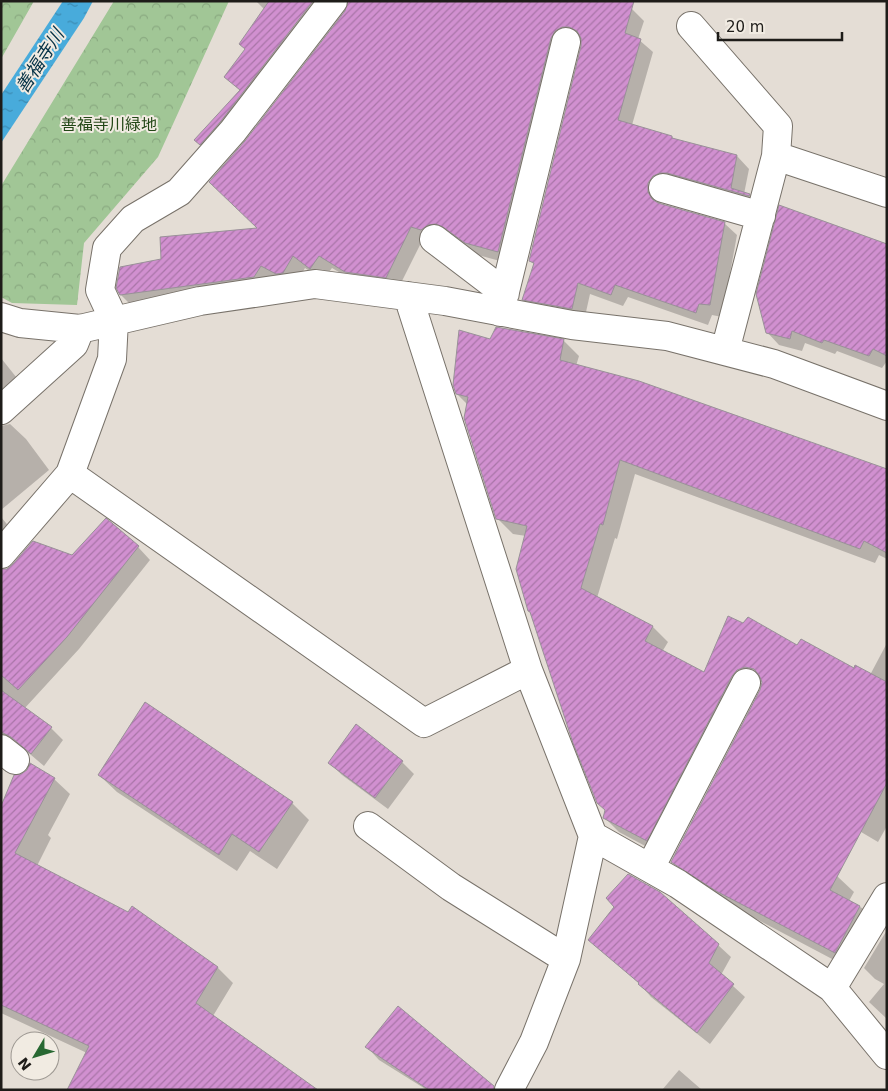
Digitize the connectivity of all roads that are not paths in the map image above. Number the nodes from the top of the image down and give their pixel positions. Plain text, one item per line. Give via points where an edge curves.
1 (333, 1) edge
2 (691, 26) dead end
3 (566, 42) dead end
4 (776, 156) junction
5 (663, 188) dead end
6 (887, 193) edge
7 (760, 216) junction
8 (434, 239) dead end
9 (408, 296) junction
10 (503, 302) junction
11 (1, 317) edge
12 (114, 320) junction
13 (80, 328) junction
14 (724, 351) junction
15 (887, 406) edge
16 (1, 410) edge
17 (70, 474) junction
18 (1, 554) edge
19 (528, 670) junction
20 (746, 684) dead end
21 (368, 826) dead end
22 (593, 836) junction
23 (650, 868) junction
24 (887, 897) edge
25 (566, 959) junction
26 (832, 988) junction
27 (887, 1055) edge
28 (509, 1090) edge

1 - 12 street via 233,132 179,192 133,219 108,248 100,290
2 - 4 street via 778,126
3 - 10 street
4 - 6 street
4 - 7 street
5 - 7 street
7 - 14 street
8 - 10 street
9 - 10 street via 445,301
9 - 12 street via 315,284 200,301
9 - 19 street
10 - 14 street via 572,326 667,336
11 - 13 street via 20,323
12 - 13 street
12 - 17 street via 112,360
13 - 16 street via 74,344
14 - 15 street via 774,364
17 - 18 street
17 - 19 street via 424,723
19 - 22 street
20 - 23 street
21 - 25 street via 451,887
22 - 23 street
22 - 25 street
23 - 26 street
24 - 26 street
25 - 28 street via 534,1042
26 - 27 street

